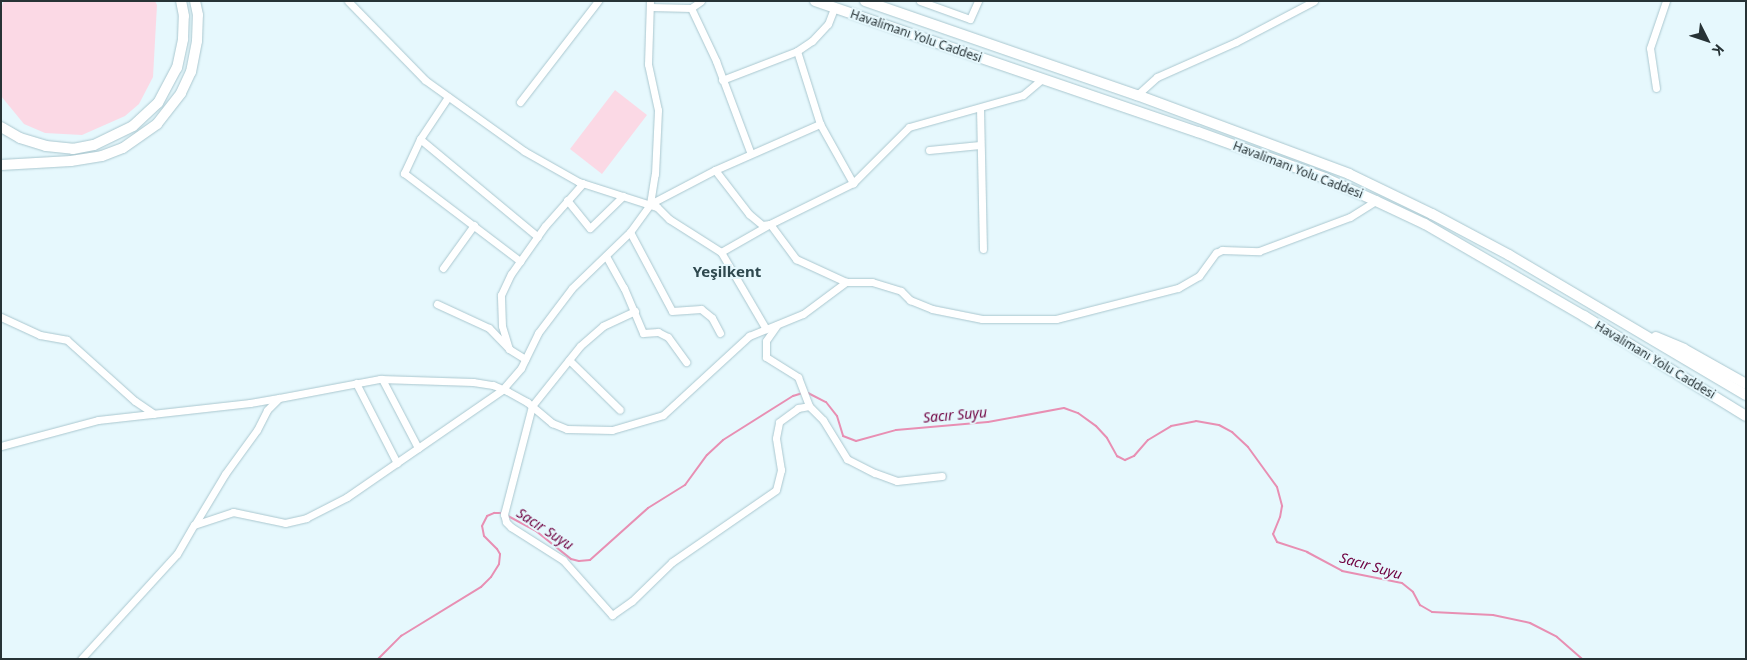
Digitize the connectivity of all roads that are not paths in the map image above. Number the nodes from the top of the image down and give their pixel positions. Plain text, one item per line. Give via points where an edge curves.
1 (181, 1) edge
2 (195, 1) edge
3 (348, 1) edge
4 (598, 1) edge
5 (701, 1) edge
6 (816, 1) edge
7 (864, 1) edge
8 (920, 1) edge
9 (978, 1) edge
10 (1314, 1) edge
11 (1666, 1) edge
12 (650, 4) edge
13 (691, 8) junction
14 (834, 8) junction
15 (797, 51) junction
16 (1042, 79) junction
17 (722, 80) junction
18 (1656, 88) dead end
19 (1137, 95) junction
20 (448, 97) junction
21 (520, 102) dead end
22 (980, 108) junction
23 (820, 124) junction
24 (1, 126) edge
25 (420, 138) junction
26 (980, 145) junction
27 (929, 150) dead end
28 (751, 154) junction
29 (1, 165) edge
30 (715, 170) junction
31 (583, 183) junction
32 (853, 183) junction
33 (623, 196) junction
34 (567, 200) junction
35 (1376, 200) junction
36 (650, 204) junction
37 (770, 224) junction
38 (474, 225) junction
39 (630, 232) junction
40 (538, 238) junction
41 (983, 249) dead end
42 (721, 252) junction
43 (606, 256) junction
44 (520, 261) junction
45 (444, 268) dead end
46 (846, 282) junction
47 (437, 304) dead end
48 (634, 312) junction
49 (1, 317) edge
50 (1623, 322) junction
51 (779, 323) junction
52 (766, 329) junction
53 (720, 333) dead end
54 (509, 348) junction
55 (525, 359) junction
56 (569, 360) junction
57 (686, 362) dead end
58 (382, 379) junction
59 (356, 383) junction
60 (1746, 384) edge
61 (502, 390) junction
62 (1746, 395) edge
63 (279, 398) junction
64 (809, 403) junction
65 (532, 406) junction
66 (620, 410) dead end
67 (154, 414) junction
68 (1746, 416) edge
69 (1, 446) edge
70 (418, 448) junction
71 (397, 463) junction
72 (942, 476) dead end
73 (194, 525) junction
74 (81, 659) edge

1 - 24 highway via 183,39 177,68 158,103 133,126 94,145 72,149 20,138
2 - 29 highway via 197,40 191,72 181,93 157,124 123,148 102,156
3 - 20 street via 425,80
4 - 21 street
5 - 13 street
6 - 14 highway, Havalimanı Yolu Caddesi
7 - 19 highway, Havalimanı Yolu Caddesi
8 - 9 street via 970,19
10 - 19 street via 1236,42 1157,77
11 - 18 street via 1650,48
12 - 13 street
12 - 36 street via 648,64 658,110
13 - 17 street
14 - 15 street via 828,24
14 - 16 highway, Havalimanı Yolu Caddesi
15 - 17 street
15 - 23 street
16 - 22 street via 1023,96
16 - 35 highway, Havalimanı Yolu Caddesi via 1128,106
17 - 28 street
19 - 50 highway, Havalimanı Yolu Caddesi via 1349,174 1432,214
20 - 25 street
20 - 31 street via 524,151
22 - 26 street
22 - 32 street via 909,127
23 - 28 street
23 - 32 street
25 - 38 street via 404,173
25 - 40 street
26 - 27 street
26 - 41 street
28 - 30 street
30 - 36 street
30 - 37 street via 749,214 762,225
31 - 33 street
31 - 34 street
32 - 37 street
33 - 34 street via 590,228
33 - 36 street
34 - 40 street
35 - 46 street via 1350,218 1259,251 1222,250 1216,253 1199,276 1178,288 1056,319 982,319 932,309 910,300 901,291 872,282
35 - 68 highway, Havalimanı Yolu Caddesi via 1425,224 1584,316
36 - 39 street
36 - 42 street
37 - 42 street
37 - 46 street via 796,260
38 - 44 street
38 - 45 street
39 - 43 street
39 - 53 street via 672,311 701,309 712,318
40 - 44 street
42 - 52 street
43 - 48 street
43 - 55 street via 572,288 538,332
44 - 54 street via 501,295 502,326
46 - 51 street via 803,314
47 - 54 street via 489,328
48 - 56 street via 604,326
48 - 57 street via 643,333 658,332 668,337
49 - 67 street via 40,335 67,340
50 - 60 highway via 1684,349
50 - 62 highway, Havalimanı Yolu Caddesi
51 - 52 street
51 - 64 street via 766,342 766,357 798,377
52 - 65 street via 749,336 663,415 612,430 567,429 552,423
54 - 55 street
55 - 61 street
56 - 65 street
56 - 66 street
58 - 59 street
58 - 61 street via 473,382
58 - 70 street
59 - 63 street
59 - 71 street
61 - 65 street
61 - 70 street
63 - 67 street
63 - 73 street via 267,410
64 - 65 street via 779,422 776,438 781,470 776,490 672,562 632,601 612,615 563,560 505,518
64 - 72 street via 847,459 897,481
67 - 69 street via 98,420
70 - 71 street
71 - 73 street via 347,498 306,518 285,523 233,512
73 - 74 street via 177,554

